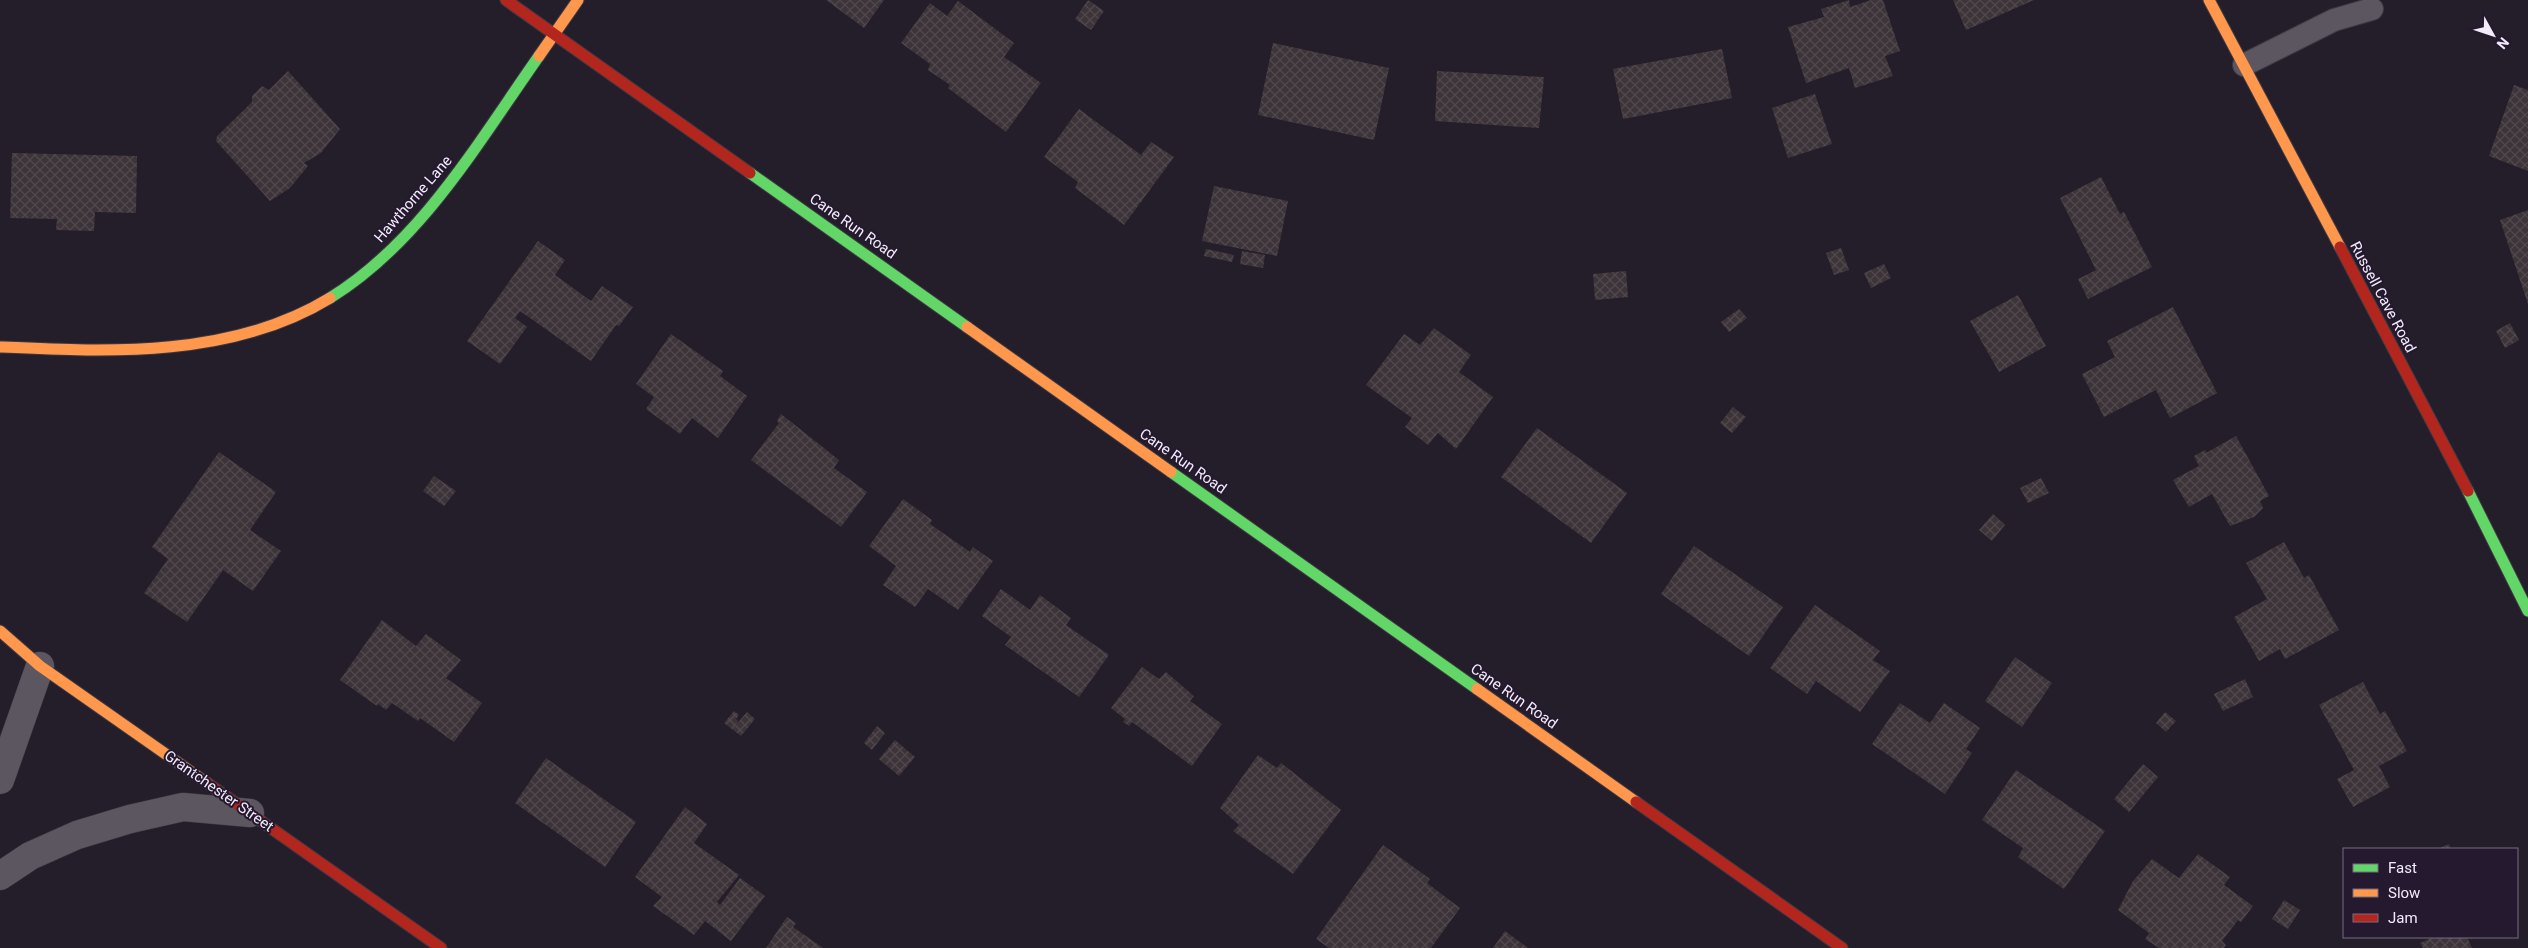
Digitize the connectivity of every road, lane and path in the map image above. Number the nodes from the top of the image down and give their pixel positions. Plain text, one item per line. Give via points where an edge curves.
1 (506, 0) edge
2 (578, 0) edge
3 (2209, 0) edge
4 (2372, 9) dead end
5 (555, 33) junction
6 (2244, 65) junction
7 (1, 349) edge
8 (2528, 611) edge
9 (0, 631) edge
10 (40, 666) junction
11 (0, 780) edge
12 (250, 813) junction
13 (0, 876) edge
14 (441, 948) edge
15 (1842, 948) edge

1 - 5 street, Cane Run Road
2 - 5 street, Hawthorne Lane
3 - 6 street, Russell Cave Road
4 - 6 lane via 2334,20
5 - 7 street, Hawthorne Lane via 451,182 393,250 336,294 280,321 216,340 149,349
5 - 15 street, Cane Run Road
6 - 8 street, Russell Cave Road
9 - 10 street, Grantchester Street
10 - 11 street
10 - 12 street, Grantchester Street
12 - 13 street via 183,806 130,819 77,835 30,856
12 - 14 street, Grantchester Street

